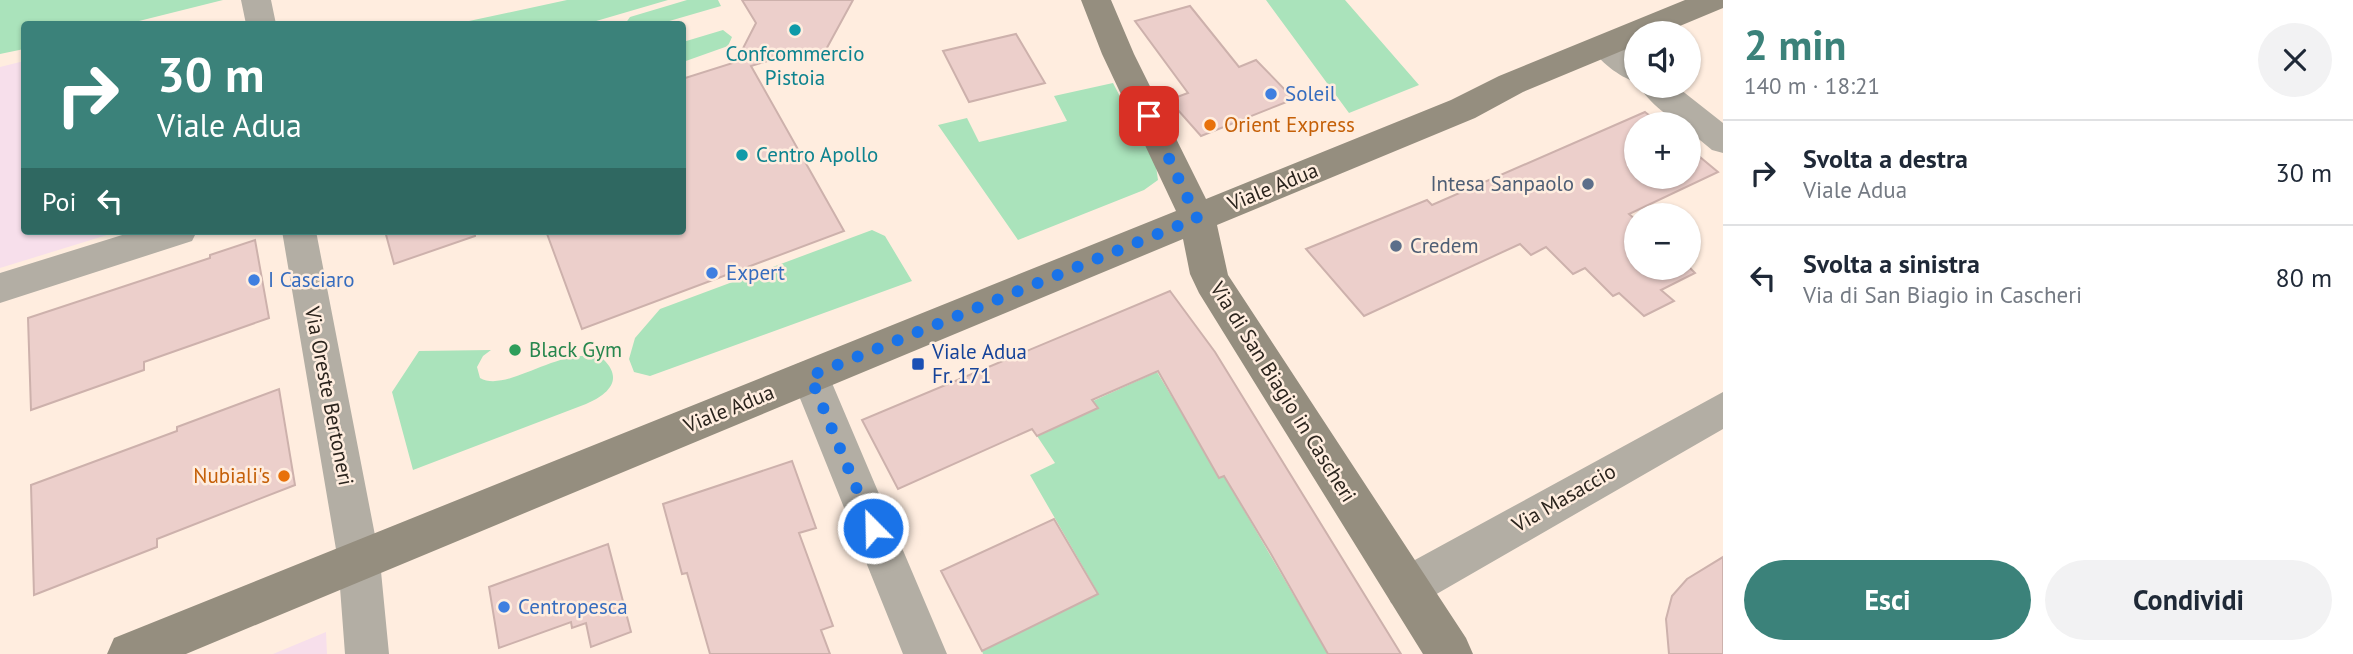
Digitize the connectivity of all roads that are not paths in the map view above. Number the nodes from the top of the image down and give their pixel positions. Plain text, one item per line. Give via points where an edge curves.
1 (256, 0) edge
2 (1096, 0) edge
3 (1714, 0) edge
4 (260, 21) edge
5 (1605, 46) junction
6 (1624, 61) edge
7 (1670, 98) edge
8 (1723, 141) edge
9 (1197, 218) junction
10 (167, 235) edge
11 (300, 235) edge
12 (0, 288) edge
13 (810, 376) junction
14 (1723, 409) edge
15 (359, 561) junction
16 (1406, 588) junction
17 (131, 654) edge
18 (367, 654) edge
19 (926, 654) edge
20 (1450, 654) edge

1 - 4 street
2 - 9 main road, Via di San Biagio in Cascheri
3 - 5 main road, Viale Adua
5 - 6 street
5 - 9 main road, Viale Adua
7 - 8 street
9 - 13 main road, Viale Adua
9 - 16 main road, Via di San Biagio in Cascheri via 1212,282
10 - 12 street
11 - 15 street, Via Oreste Bertoneri
13 - 15 main road, Viale Adua
13 - 19 street
14 - 16 street, Via Masaccio
15 - 17 main road, Viale Adua
15 - 18 street, Via Oreste Bertoneri
16 - 20 main road, Via di San Biagio in Cascheri

